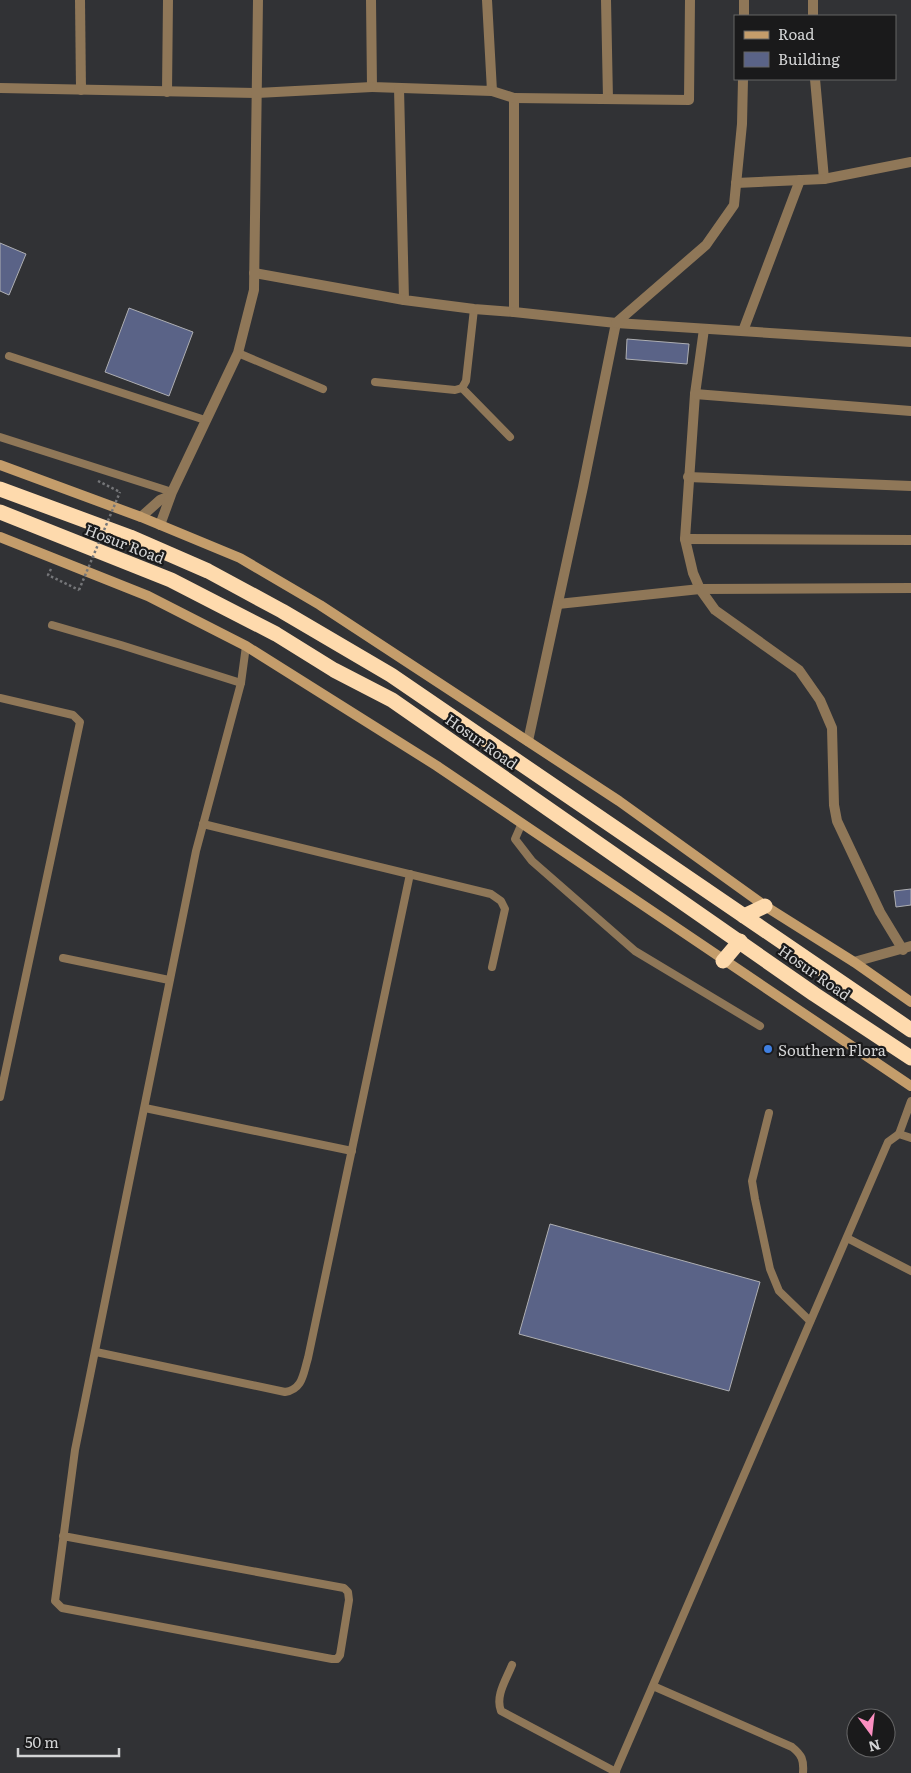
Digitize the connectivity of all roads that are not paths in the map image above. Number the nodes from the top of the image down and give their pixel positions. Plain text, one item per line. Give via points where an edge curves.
1 (80, 0) edge
2 (168, 0) edge
3 (258, 0) edge
4 (370, 0) edge
5 (487, 0) edge
6 (606, 0) edge
7 (690, 0) edge
8 (744, 0) edge
9 (813, 0) edge
10 (744, 15) edge
11 (813, 15) edge
12 (743, 80) edge
13 (815, 80) edge
14 (372, 87) junction
15 (0, 88) edge
16 (398, 88) junction
17 (82, 90) junction
18 (492, 91) junction
19 (167, 92) junction
20 (257, 93) junction
21 (514, 98) junction
22 (608, 99) junction
23 (911, 162) edge
24 (824, 179) junction
25 (800, 180) junction
26 (736, 183) junction
27 (254, 273) junction
28 (404, 300) junction
29 (474, 310) junction
30 (514, 312) junction
31 (616, 323) junction
32 (704, 329) junction
33 (743, 331) junction
34 (911, 342) edge
35 (238, 353) junction
36 (9, 356) dead end
37 (375, 382) dead end
38 (462, 388) junction
39 (323, 389) dead end
40 (695, 394) junction
41 (911, 410) edge
42 (205, 420) junction
43 (0, 437) edge
44 (510, 437) dead end
45 (0, 466) edge
46 (688, 477) junction
47 (911, 486) edge
48 (0, 489) edge
49 (171, 494) junction
50 (0, 512) edge
51 (141, 517) junction
52 (160, 525) junction
53 (0, 536) edge
54 (685, 539) junction
55 (911, 540) edge
56 (911, 588) edge
57 (700, 589) junction
58 (558, 604) junction
59 (52, 625) dead end
60 (246, 646) junction
61 (241, 684) junction
62 (0, 698) edge
63 (528, 741) junction
64 (522, 823) junction
65 (203, 824) junction
66 (410, 874) junction
67 (765, 906) junction
68 (744, 916) junction
69 (740, 941) junction
70 (907, 948) edge
71 (63, 958) dead end
72 (723, 961) junction
73 (854, 962) junction
74 (492, 967) dead end
75 (169, 980) junction
76 (911, 1002) edge
77 (760, 1026) dead end
78 (911, 1030) edge
79 (911, 1058) edge
80 (911, 1086) edge
81 (0, 1097) edge
82 (911, 1101) edge
83 (144, 1108) junction
84 (769, 1113) dead end
85 (899, 1134) junction
86 (911, 1138) edge
87 (352, 1151) junction
88 (847, 1238) junction
89 (911, 1271) edge
90 (810, 1321) junction
91 (96, 1352) junction
92 (63, 1536) junction
93 (512, 1665) dead end
94 (653, 1686) junction
95 (616, 1773) edge
96 (803, 1773) edge

1 - 17 street
2 - 19 street
3 - 20 street
4 - 14 street
5 - 18 street
6 - 22 street
7 - 22 street via 688,100
8 - 10 street
9 - 11 street
12 - 26 street
13 - 24 street
14 - 16 street
14 - 20 street
15 - 17 street
16 - 18 street
16 - 28 street
17 - 19 street
18 - 21 street
19 - 20 street
20 - 27 street
21 - 22 street
21 - 30 street
23 - 24 street
24 - 25 street
25 - 26 street
25 - 33 street
26 - 31 street via 734,205 706,245
27 - 28 street
27 - 35 street via 254,290
28 - 29 street
29 - 30 street
29 - 38 lane via 466,381
30 - 31 street
31 - 32 street
31 - 58 street
32 - 33 street
32 - 40 street
33 - 34 street
35 - 39 lane
35 - 42 street
36 - 42 lane
37 - 38 lane
38 - 44 lane
40 - 41 street
40 - 46 street
42 - 49 street
43 - 49 lane
45 - 51 street
46 - 47 street
46 - 54 street
48 - 68 highway, Hosur Road via 130,536 208,571 282,611 399,680
49 - 51 street
49 - 52 street
50 - 69 highway, Hosur Road via 171,580 276,634 334,670 392,700
51 - 52 street
52 - 63 street via 256,567
53 - 60 street via 148,596
54 - 55 street
54 - 57 street
56 - 57 street
57 - 58 street
57 - 70 street via 716,610 799,670 820,700 832,728 837,821 880,912
58 - 63 street
59 - 61 lane
60 - 61 lane
60 - 64 street
61 - 65 lane
62 - 81 lane via 73,715 80,722
63 - 67 street via 619,801
64 - 72 street
64 - 77 lane via 515,838 532,861 606,927 636,952
65 - 66 lane
65 - 75 lane
66 - 74 lane via 491,894 501,901 505,909
66 - 87 lane
67 - 68 highway
67 - 73 street
68 - 78 highway, Hosur Road
69 - 72 highway
69 - 79 highway, Hosur Road
70 - 73 street
71 - 75 lane
72 - 80 street
73 - 76 street
75 - 83 lane
82 - 85 lane
83 - 87 lane
83 - 91 lane
84 - 90 lane via 752,1181 755,1199 770,1269 779,1291
85 - 86 lane
85 - 88 lane via 888,1142
87 - 91 lane via 300,1386 285,1392
88 - 89 lane
88 - 90 lane
90 - 94 lane
91 - 92 lane via 75,1450
92 - 92 lane via 344,1588 349,1600 340,1655 332,1659 62,1608 55,1601
93 - 95 lane via 499,1696 502,1711
94 - 95 lane
94 - 96 lane via 792,1747 804,1760

